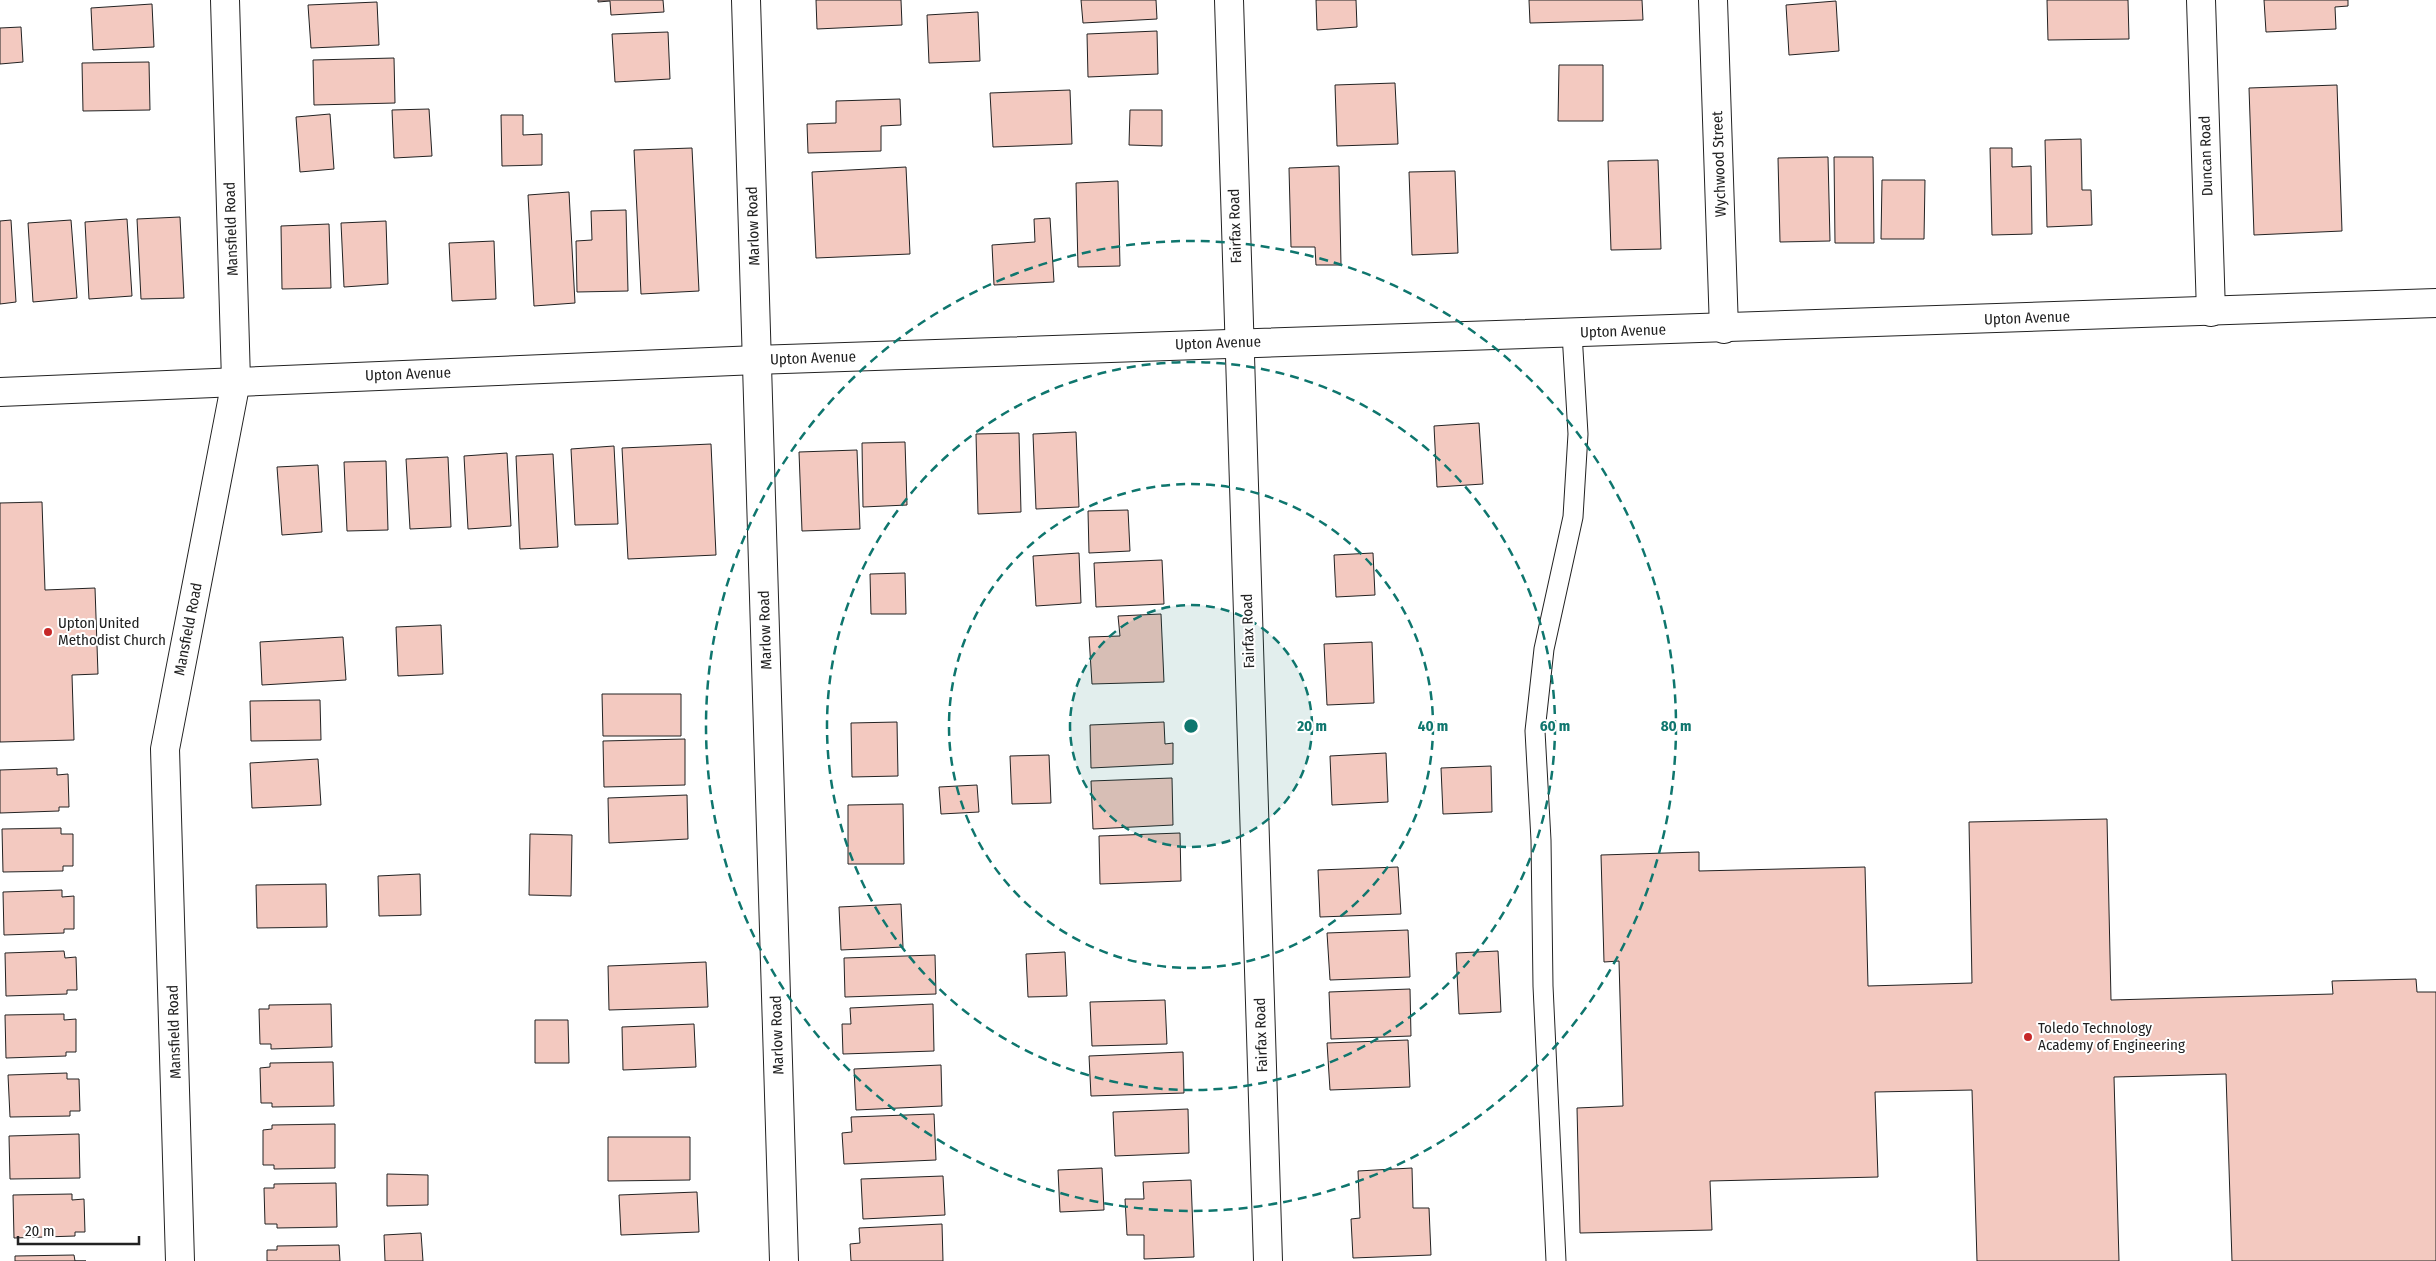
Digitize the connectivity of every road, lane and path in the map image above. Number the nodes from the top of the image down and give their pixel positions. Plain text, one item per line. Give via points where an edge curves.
1 (225, 0) edge
2 (746, 0) edge
3 (1228, 0) edge
4 (1713, 0) edge
5 (2201, 0) edge
6 (2436, 303) edge
7 (2211, 312) junction
8 (1724, 329) junction
9 (1572, 333) junction
10 (1239, 342) junction
11 (757, 360) junction
12 (236, 381) junction
13 (0, 392) edge
14 (180, 1261) edge
15 (784, 1261) edge
16 (1268, 1261) edge
17 (1556, 1261) edge

1 - 12 street, Mansfield Road
2 - 11 street, Marlow Road
3 - 10 street, Fairfax Road
4 - 8 street, Wychwood Street
5 - 7 street, Duncan Road
6 - 7 street, Upton Avenue
7 - 8 street, Upton Avenue
8 - 9 street, Upton Avenue
9 - 10 street, Upton Avenue
9 - 17 lane via 1578,434 1573,517 1544,649 1535,731
10 - 11 street, Upton Avenue
10 - 16 street, Fairfax Road
11 - 12 street, Upton Avenue
11 - 15 street, Marlow Road
12 - 13 street, Upton Avenue
12 - 14 street, Mansfield Road via 165,749

